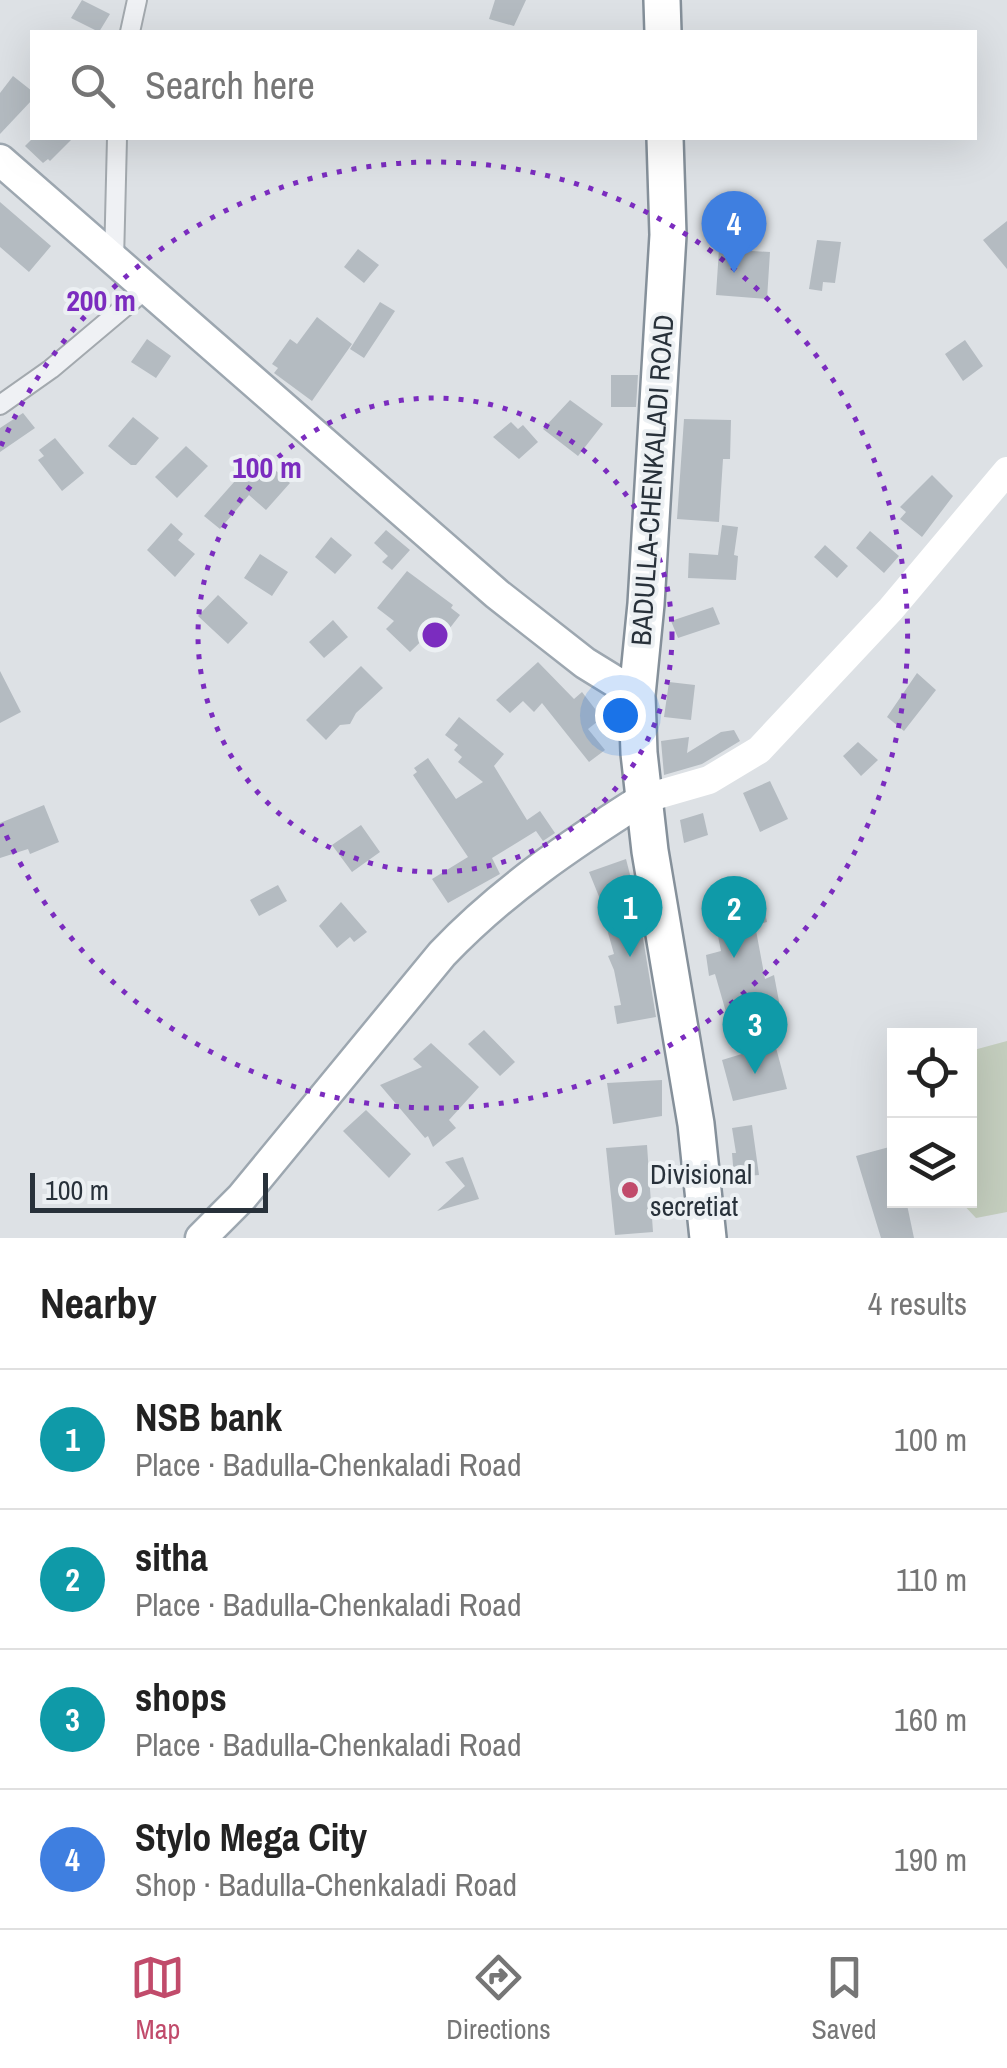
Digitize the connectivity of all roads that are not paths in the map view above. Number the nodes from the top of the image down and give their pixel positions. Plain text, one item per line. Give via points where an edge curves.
1 (138, 0) edge
2 (662, 0) edge
3 (130, 30) edge
4 (663, 30) edge
5 (117, 140) edge
6 (665, 140) edge
7 (0, 160) edge
8 (114, 262) junction
9 (146, 289) junction
10 (0, 406) edge
11 (1007, 471) edge
12 (637, 695) junction
13 (643, 799) junction
14 (201, 1238) edge
15 (708, 1238) edge

1 - 3 street
2 - 4 highway
5 - 8 street
6 - 12 highway, BADULLA-CHENKALADI ROAD via 668,235
7 - 8 main road
8 - 9 main road
9 - 10 street
9 - 12 main road via 497,594
11 - 13 street via 891,609 758,750 708,780
12 - 13 highway, BADULLA-CHENKALADI ROAD
13 - 14 main road via 530,874 469,926
13 - 15 highway, BADULLA-CHENKALADI ROAD

